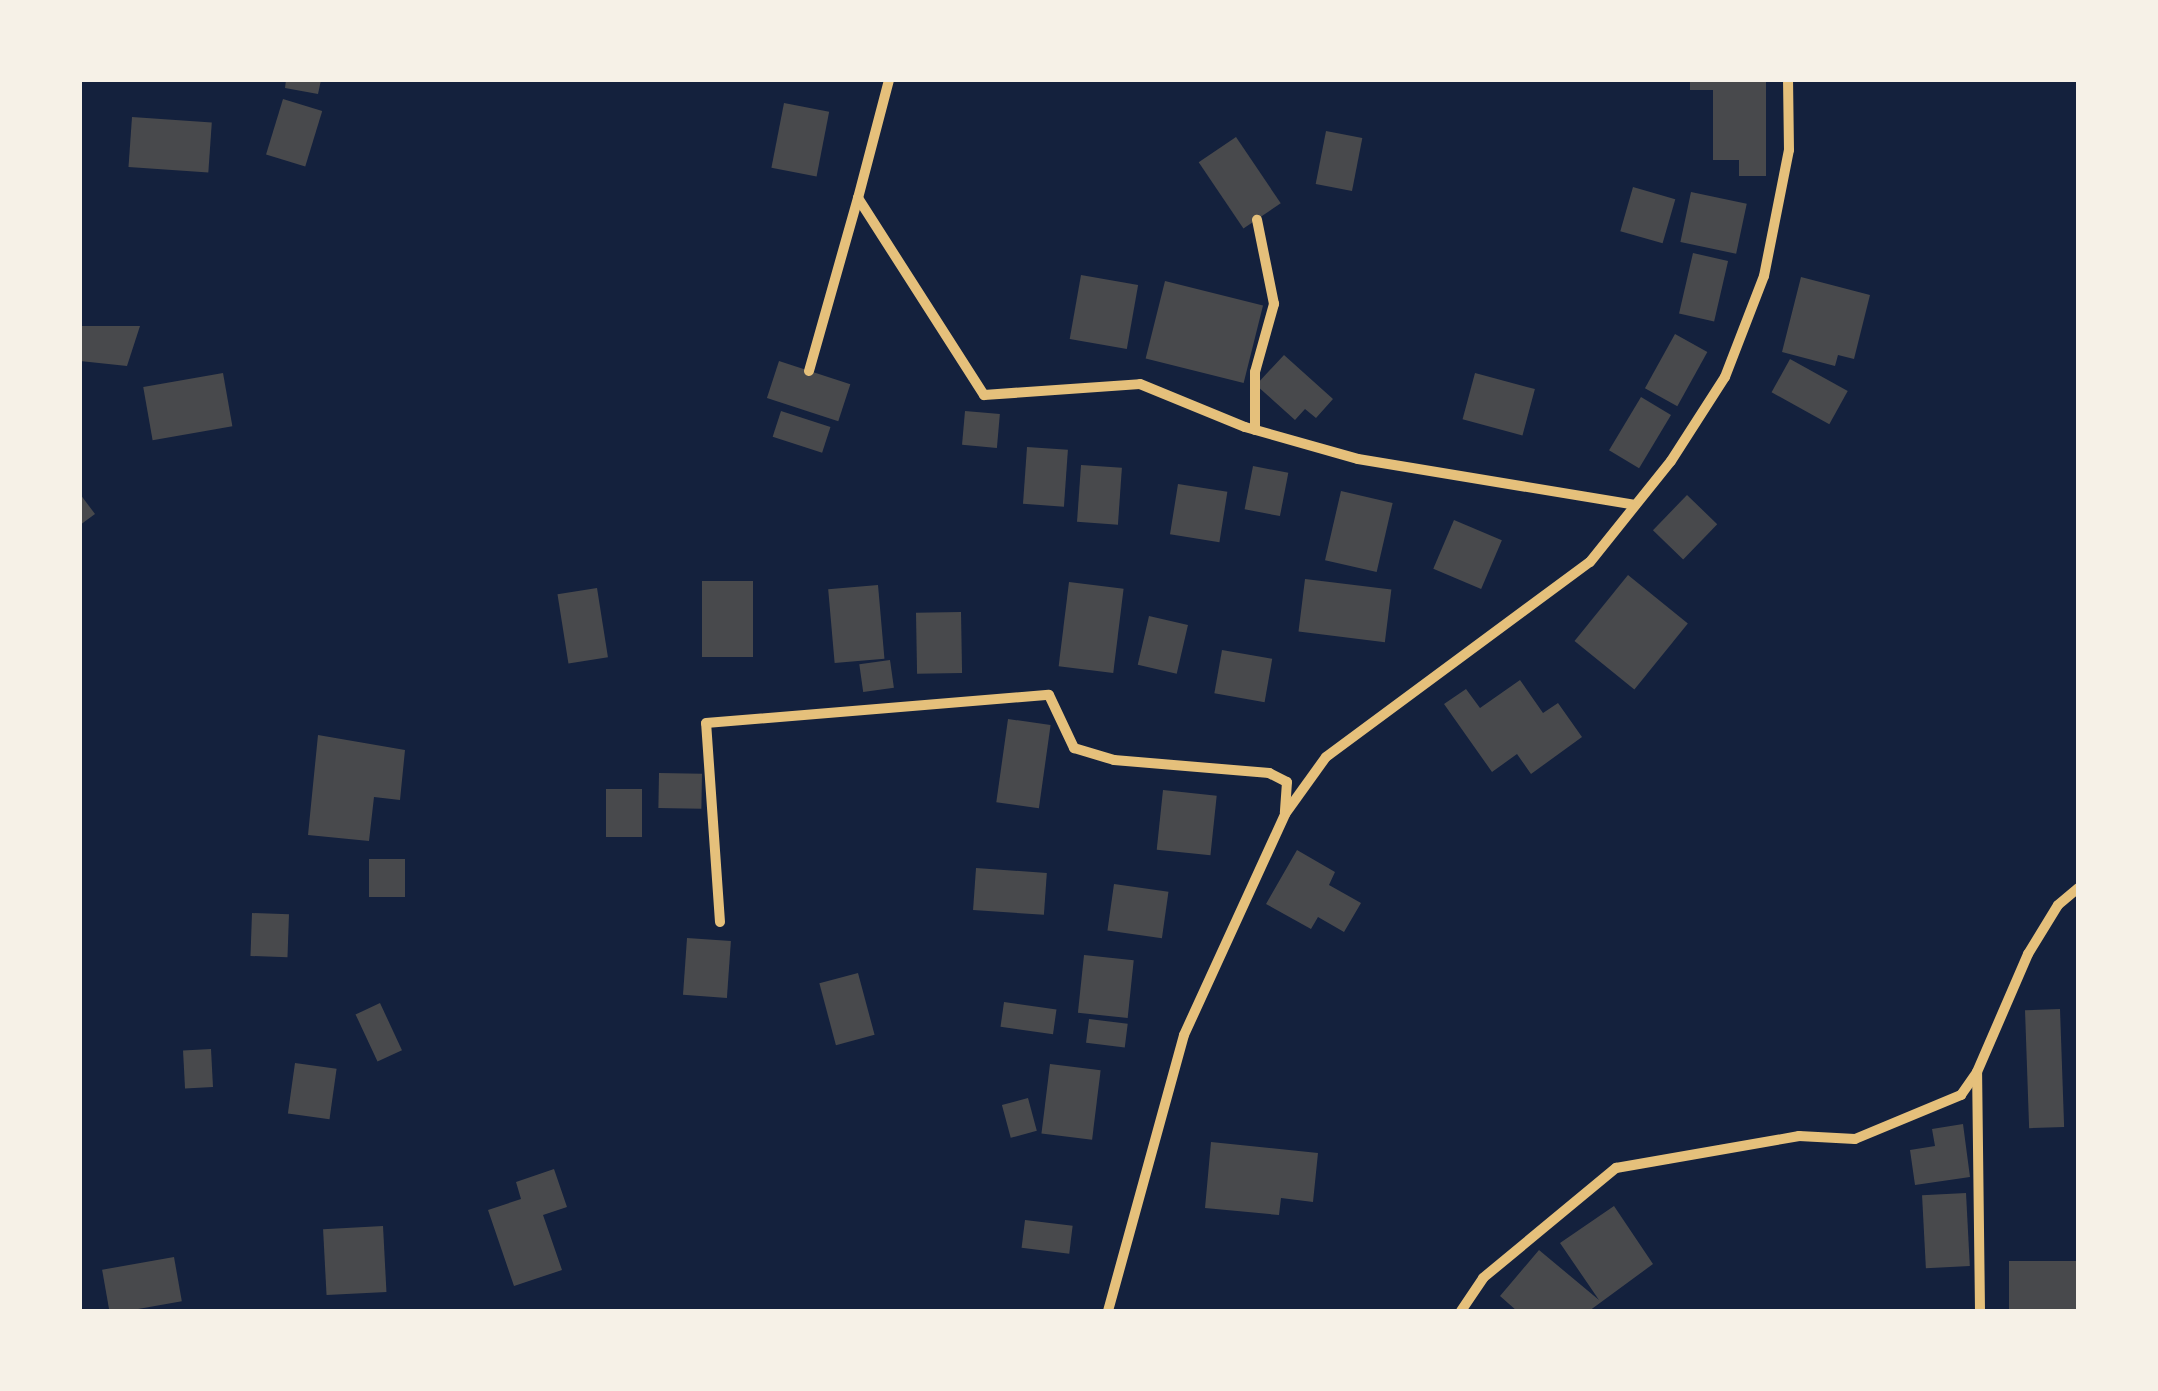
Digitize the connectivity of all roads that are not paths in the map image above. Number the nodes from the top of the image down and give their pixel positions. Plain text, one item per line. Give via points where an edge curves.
1 (889, 80) edge
2 (1788, 80) edge
3 (858, 198) junction
4 (1257, 220) dead end
5 (809, 371) dead end
6 (1255, 430) junction
7 (1635, 505) junction
8 (1285, 814) junction
9 (2078, 888) edge
10 (720, 922) dead end
11 (1977, 1072) junction
12 (1108, 1311) edge
13 (1461, 1311) edge
14 (1980, 1311) edge

1 - 3 street
2 - 7 street via 1788,150 1764,276 1726,376
3 - 5 street
3 - 6 street via 984,395 1140,384
4 - 6 street via 1274,304 1255,372
6 - 7 street via 1358,459
7 - 8 street via 1590,562 1326,758
8 - 10 street via 1287,782 1269,773 1114,760 1074,748 1049,694 706,724
8 - 12 street via 1184,1035
9 - 11 street via 2058,905 2028,954
11 - 13 street via 1962,1095 1855,1139 1799,1136 1616,1168 1483,1278
11 - 14 street

